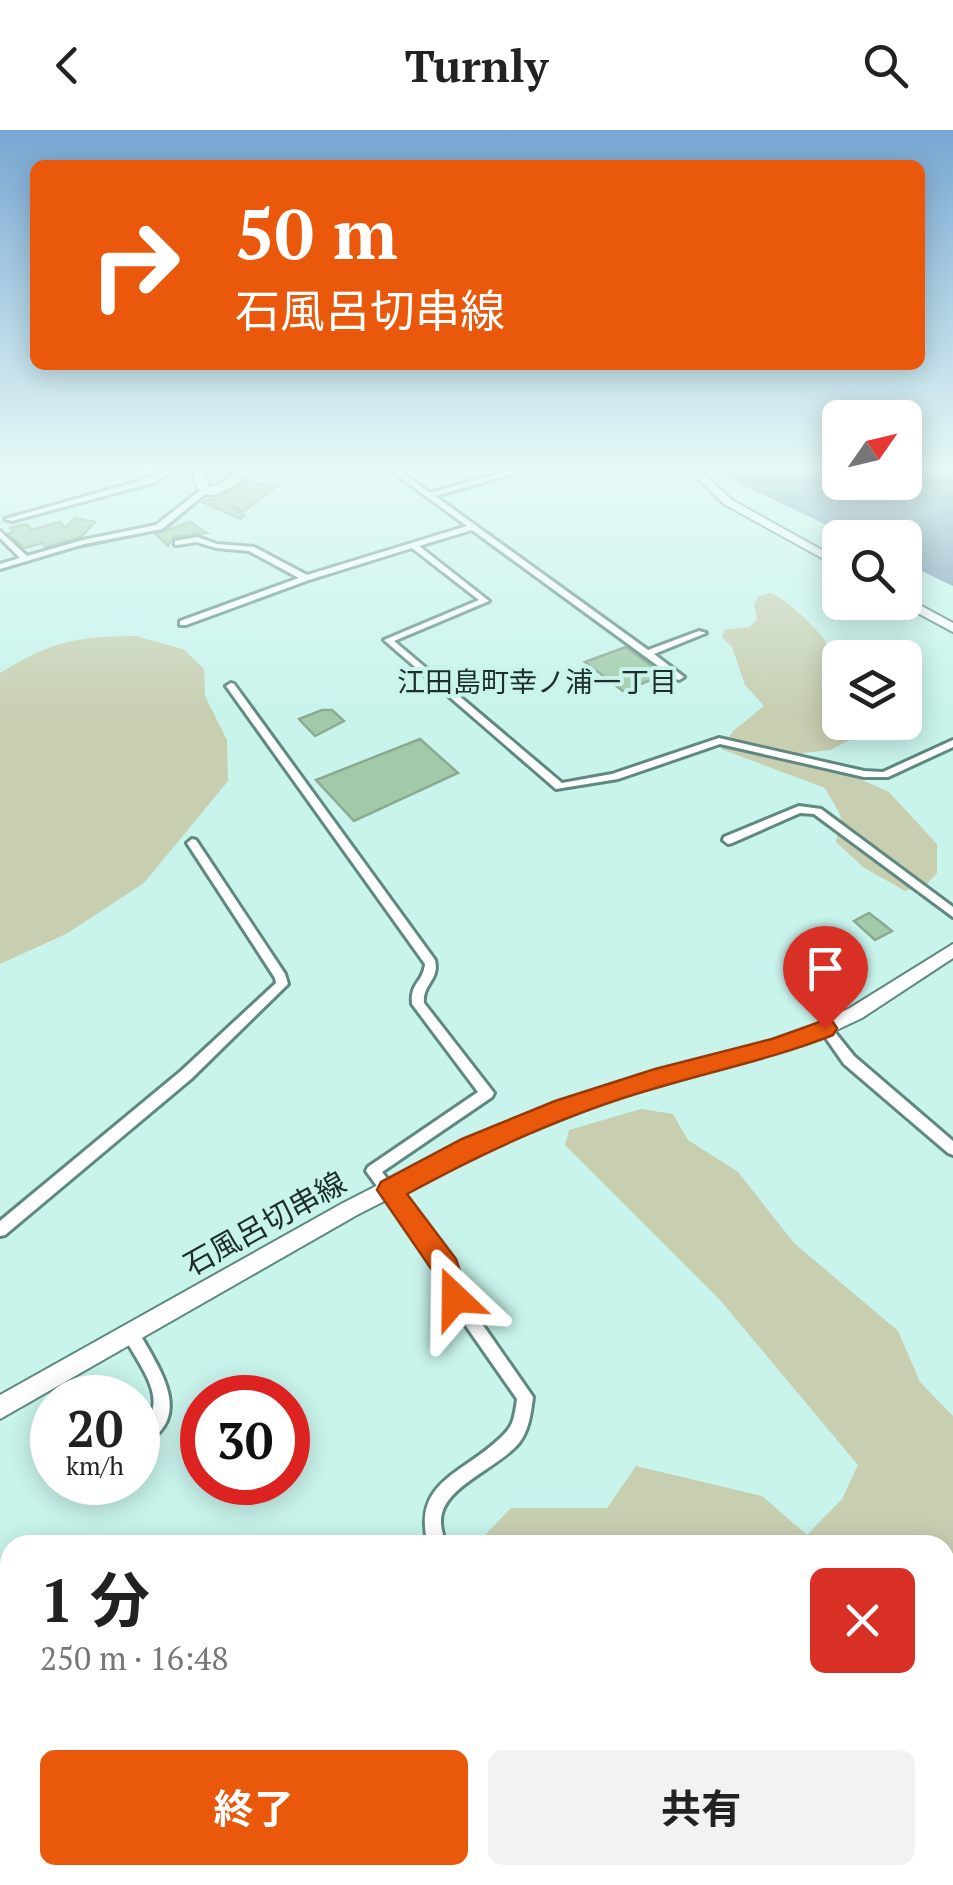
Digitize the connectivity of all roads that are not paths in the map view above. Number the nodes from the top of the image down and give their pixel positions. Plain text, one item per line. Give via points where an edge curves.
1 (15, 549) edge
2 (64, 549) edge
3 (250, 549) edge
4 (404, 549) edge
5 (418, 549) edge
6 (499, 549) edge
7 (24, 558) junction
8 (0, 567) edge
9 (306, 578) junction
10 (922, 611) edge
11 (183, 623) dead end
12 (953, 628) edge
13 (702, 632) dead end
14 (646, 654) junction
15 (679, 677) dead end
16 (231, 686) dead end
17 (953, 743) edge
18 (728, 840) dead end
19 (192, 843) dead end
20 (953, 912) edge
21 (953, 950) edge
22 (825, 1028) junction
23 (953, 1148) edge
24 (390, 1190) junction
25 (0, 1230) edge
26 (131, 1334) junction
27 (152, 1375) edge
28 (160, 1393) edge
29 (0, 1408) edge
30 (160, 1423) edge
31 (433, 1535) edge

1 - 7 street
2 - 7 street
3 - 9 street
4 - 9 street
5 - 17 street via 485,601 388,640 560,787 719,741 884,775
6 - 14 street
7 - 8 street
9 - 11 street
10 - 12 main road
13 - 14 street
14 - 15 street
16 - 24 street via 431,963 418,1004 488,1093 372,1171
18 - 20 street via 799,809 816,812
19 - 25 street via 282,984 186,1075
21 - 22 main road, 石風呂切串線
22 - 23 street via 849,1060
22 - 24 main road, 石風呂切串線 via 563,1108
24 - 26 main road, 石風呂切串線
24 - 31 street via 525,1396 522,1421 510,1440 448,1486 435,1504
26 - 27 street
26 - 29 main road, 石風呂切串線
28 - 30 street

